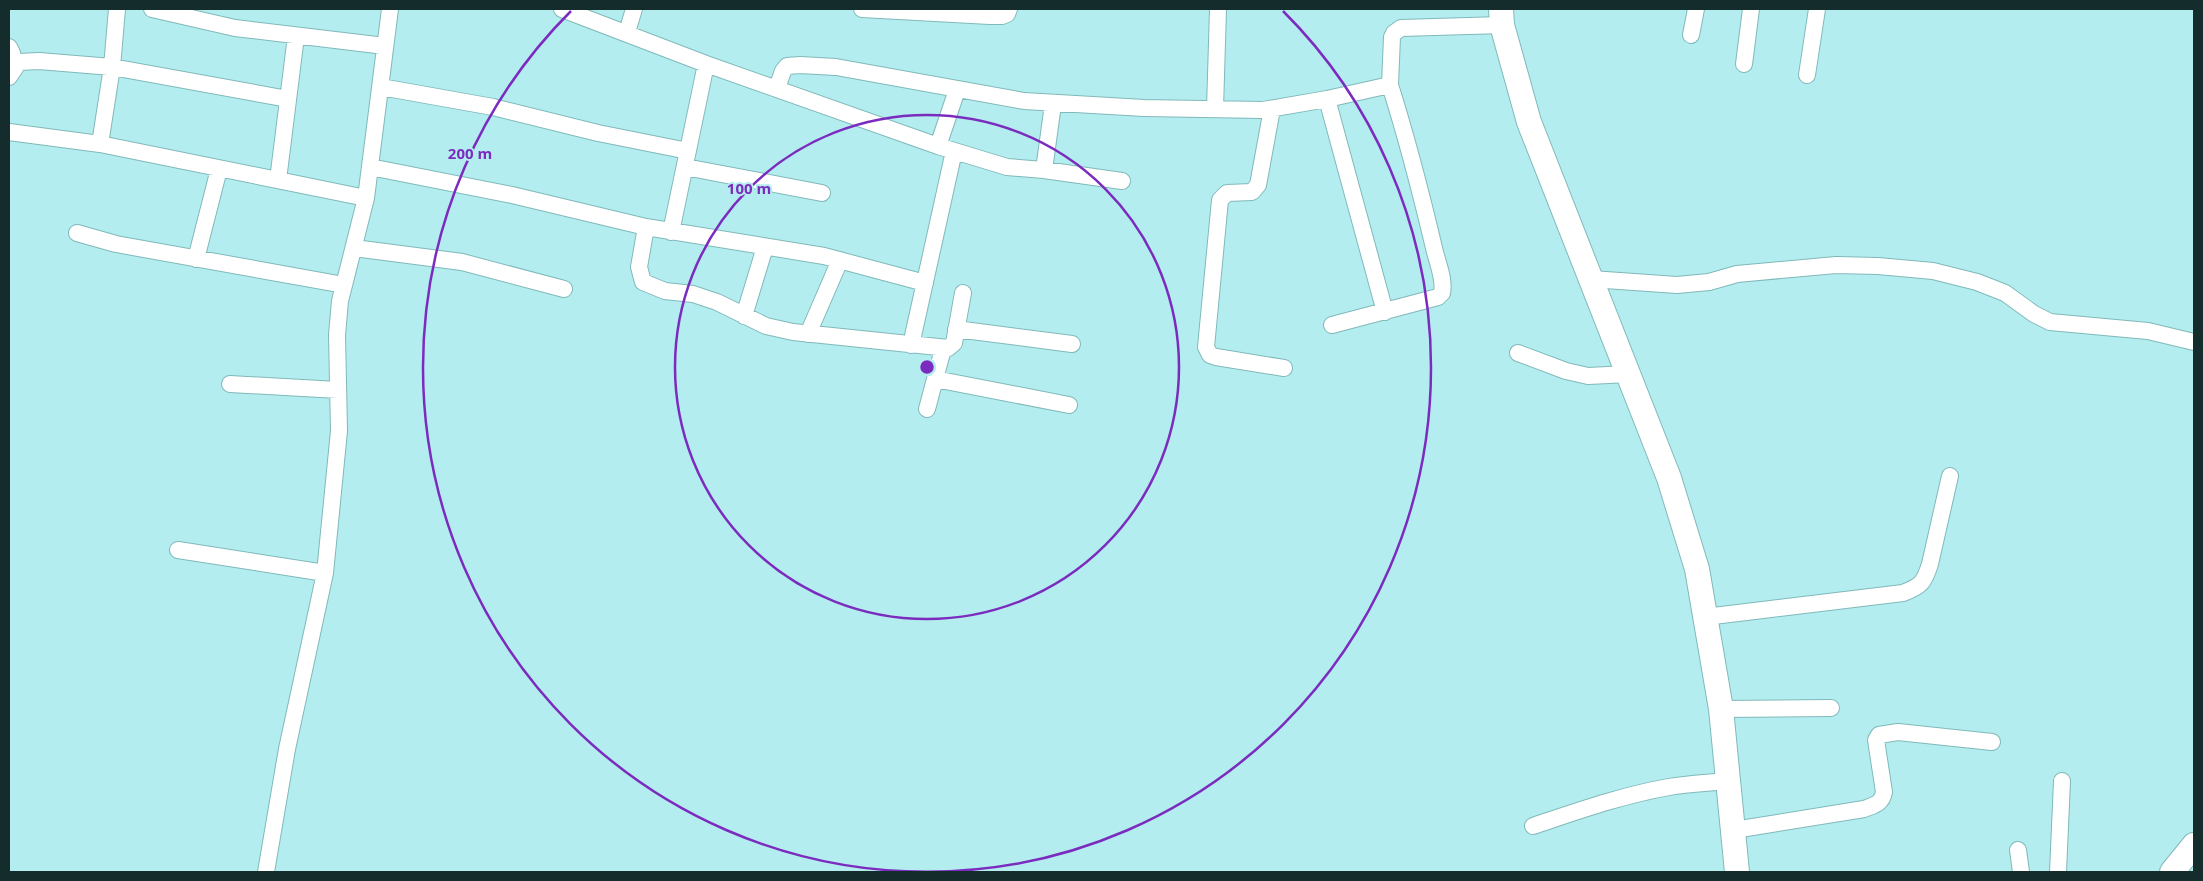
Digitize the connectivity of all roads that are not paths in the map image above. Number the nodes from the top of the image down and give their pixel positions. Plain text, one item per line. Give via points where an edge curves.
1 (117, 9) edge
2 (152, 9) edge
3 (390, 9) edge
4 (562, 9) edge
5 (634, 9) edge
6 (862, 9) edge
7 (1009, 9) edge
8 (1218, 9) edge
9 (1696, 9) edge
10 (1751, 9) edge
11 (1817, 9) edge
12 (1502, 17) edge
13 (627, 32) junction
14 (1691, 35) dead end
15 (296, 36) junction
16 (385, 46) junction
17 (9, 47) edge
18 (706, 64) junction
19 (1744, 64) dead end
20 (112, 67) junction
21 (12, 72) edge
22 (1807, 75) dead end
23 (1390, 85) junction
24 (381, 88) junction
25 (777, 88) junction
26 (957, 90) junction
27 (288, 98) junction
28 (1327, 99) junction
29 (1053, 104) junction
30 (1272, 108) junction
31 (1214, 109) junction
32 (9, 132) edge
33 (100, 144) junction
34 (938, 146) junction
35 (954, 151) junction
36 (687, 159) junction
37 (370, 167) junction
38 (218, 168) junction
39 (1044, 170) junction
40 (278, 180) junction
41 (1122, 180) dead end
42 (822, 193) dead end
43 (366, 198) junction
44 (646, 227) junction
45 (671, 232) junction
46 (77, 233) dead end
47 (765, 246) junction
48 (354, 248) junction
49 (196, 259) junction
50 (840, 260) junction
51 (1591, 279) junction
52 (925, 283) junction
53 (344, 284) junction
54 (564, 289) dead end
55 (963, 293) dead end
56 (1386, 312) junction
57 (744, 316) junction
58 (1332, 324) dead end
59 (956, 329) junction
60 (808, 334) junction
61 (2194, 342) edge
62 (1072, 344) dead end
63 (911, 345) junction
64 (943, 349) junction
65 (1518, 352) dead end
66 (1284, 368) dead end
67 (1630, 374) junction
68 (935, 378) junction
69 (230, 384) dead end
70 (338, 390) junction
71 (1069, 405) dead end
72 (927, 409) dead end
73 (1950, 476) dead end
74 (178, 550) dead end
75 (325, 573) junction
76 (1705, 617) junction
77 (1831, 708) dead end
78 (1721, 710) junction
79 (1992, 742) dead end
80 (1727, 781) junction
81 (2062, 781) dead end
82 (1533, 826) dead end
83 (1734, 830) junction
84 (2194, 845) edge
85 (2018, 850) dead end
86 (266, 872) edge
87 (1737, 872) edge
88 (2021, 872) edge
89 (2058, 872) edge
90 (2172, 872) edge

1 - 20 street
2 - 15 street via 235,28
3 - 16 street
4 - 13 street
5 - 13 street
6 - 7 street via 998,16 1007,14
8 - 31 street
9 - 14 street
10 - 19 street
11 - 22 street
12 - 23 street via 1397,30 1392,37
12 - 51 street via 1529,122
13 - 18 street
15 - 16 street
15 - 27 street
16 - 24 street
17 - 21 street
18 - 25 street
18 - 36 street
20 - 21 street via 25,60
20 - 27 street
20 - 33 street
23 - 28 street
23 - 56 street via 1443,288 1438,297
24 - 36 street via 493,107
24 - 37 street
25 - 26 street via 783,71 791,65 845,69
25 - 34 street
26 - 29 street
26 - 34 street
27 - 40 street
28 - 30 street
28 - 56 street
29 - 31 street
29 - 39 street
30 - 31 street
30 - 66 street via 1258,185 1252,192 1227,193 1220,200 1206,347 1210,355 1216,357
32 - 33 street
33 - 38 street
34 - 35 street
35 - 39 street via 1007,167
35 - 52 street
36 - 42 street
36 - 45 street
37 - 43 street
37 - 44 street via 512,195
38 - 40 street
38 - 49 street
39 - 41 street
40 - 43 street
43 - 48 street
44 - 45 street
44 - 57 street via 638,267 643,282 665,291 693,294 717,302
45 - 47 street
46 - 49 street
47 - 50 street
47 - 57 street
48 - 53 street
48 - 54 street via 462,262
49 - 53 street
50 - 52 street
50 - 60 street
51 - 61 street via 1677,285 1737,274 1836,265 1933,270 2005,293 2050,322 2148,331
51 - 67 street
52 - 63 street
53 - 70 street via 337,335
55 - 59 street
56 - 58 street
57 - 60 street via 766,326
59 - 62 street
59 - 64 street via 954,343
60 - 63 street
63 - 64 street
64 - 68 street
65 - 67 street via 1588,376
67 - 76 street via 1669,478 1698,569
68 - 71 street
68 - 72 street
69 - 70 street
70 - 75 street via 339,431
73 - 76 street via 1930,564 1919,587 1903,594
74 - 75 street
75 - 86 street via 286,749
76 - 78 street
77 - 78 street
78 - 80 street
79 - 83 street via 1898,732 1879,735 1876,740 1884,792 1879,803 1864,809
80 - 82 street via 1670,787 1631,796
80 - 83 street
81 - 89 street
83 - 87 street
84 - 90 street
85 - 88 street

